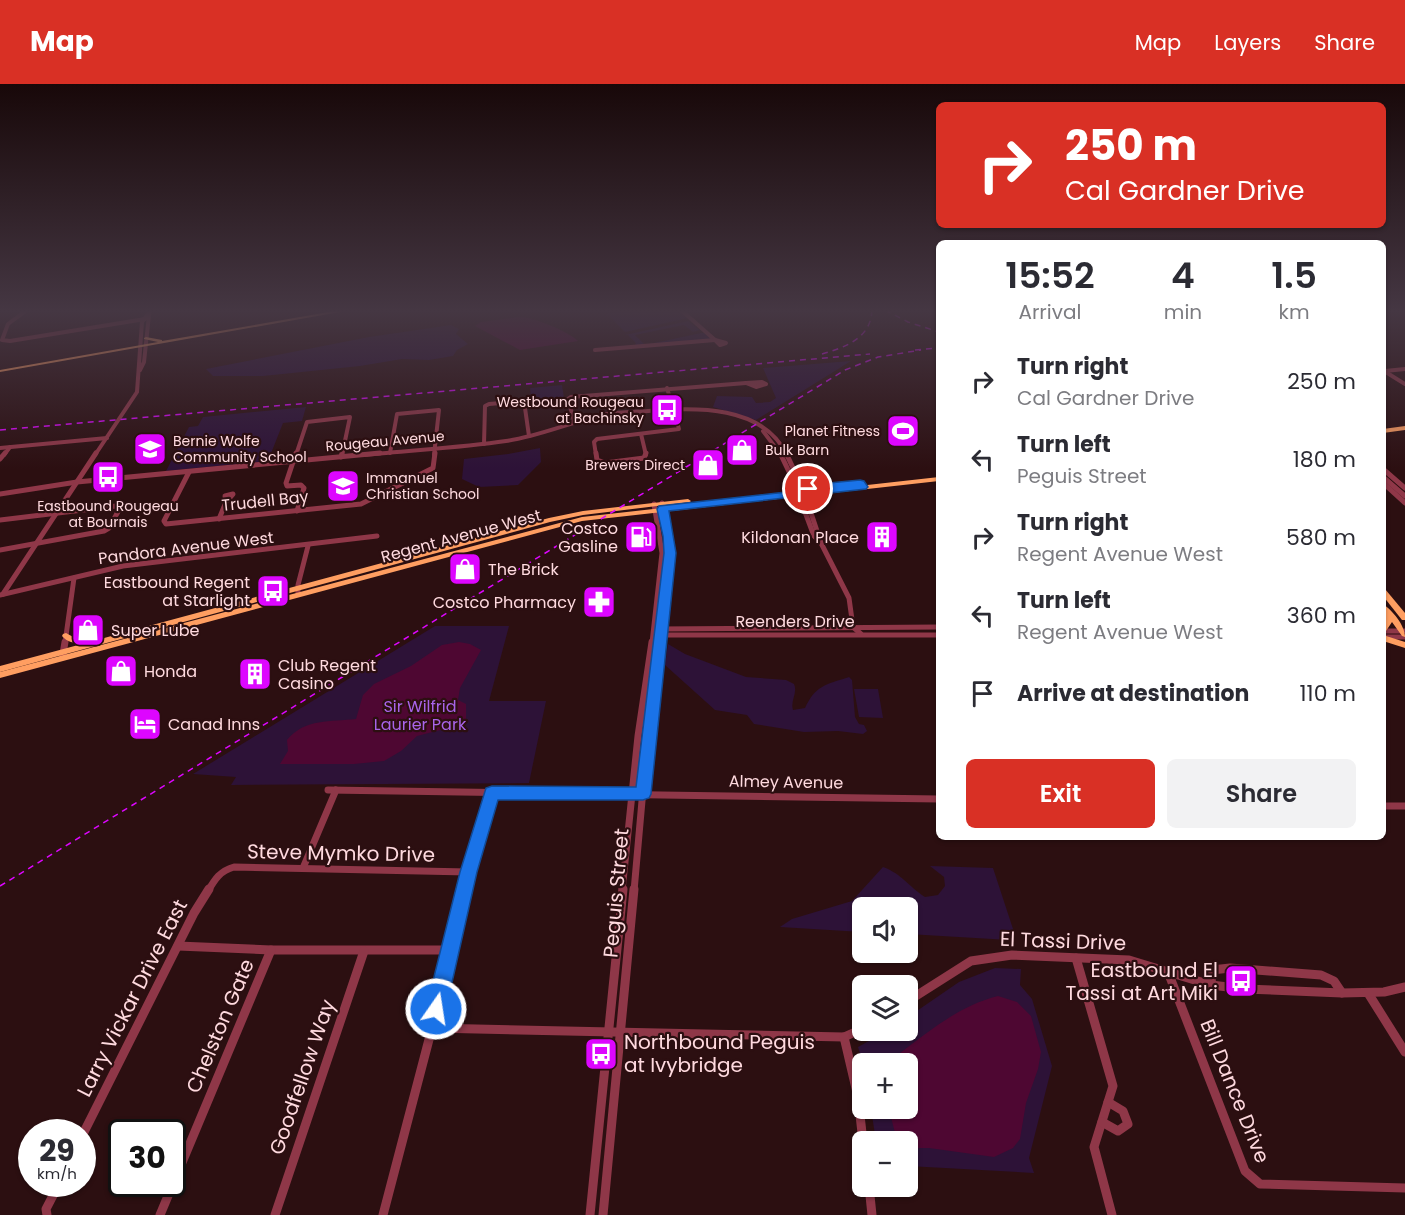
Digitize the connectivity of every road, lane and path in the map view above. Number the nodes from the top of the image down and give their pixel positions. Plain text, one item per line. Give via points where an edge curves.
1 (40, 363) edge
2 (141, 363) edge
3 (1405, 369) edge
4 (0, 370) edge
5 (1386, 371) edge
6 (1386, 372) edge
7 (745, 383) dead end
8 (1405, 384) edge
9 (667, 388) junction
10 (673, 408) junction
11 (574, 422) junction
12 (1405, 427) edge
13 (1386, 429) edge
14 (641, 435) junction
15 (529, 436) junction
16 (106, 438) junction
17 (484, 444) junction
18 (10, 447) junction
19 (0, 448) edge
20 (436, 448) junction
21 (390, 453) junction
22 (341, 457) junction
23 (0, 459) edge
24 (293, 462) junction
25 (189, 472) junction
26 (1386, 472) edge
27 (936, 476) edge
28 (1386, 480) edge
29 (77, 482) junction
30 (890, 482) junction
31 (864, 484) junction
32 (1386, 485) edge
33 (1405, 488) edge
34 (801, 491) junction
35 (0, 494) edge
36 (1404, 500) edge
37 (226, 501) dead end
38 (658, 506) junction
39 (297, 511) junction
40 (57, 512) junction
41 (219, 519) junction
42 (0, 520) edge
43 (507, 534) junction
44 (377, 536) dead end
45 (37, 542) junction
46 (308, 546) junction
47 (0, 550) edge
48 (404, 559) junction
49 (396, 567) junction
50 (74, 578) junction
51 (298, 591) junction
52 (2, 595) edge
53 (1386, 595) edge
54 (1386, 610) edge
55 (1389, 614) junction
56 (1403, 615) edge
57 (1386, 625) edge
58 (853, 627) junction
59 (936, 627) edge
60 (1386, 630) edge
61 (657, 632) junction
62 (1405, 633) edge
63 (861, 634) junction
64 (936, 635) edge
65 (66, 636) junction
66 (1386, 637) edge
67 (1386, 639) edge
68 (94, 643) junction
69 (1405, 645) edge
70 (63, 655) junction
71 (0, 669) edge
72 (0, 675) edge
73 (327, 790) dead end
74 (336, 790) junction
75 (492, 793) junction
76 (632, 793) junction
77 (643, 794) junction
78 (936, 798) edge
79 (1386, 806) edge
80 (1405, 806) edge
81 (303, 868) junction
82 (468, 872) junction
83 (216, 877) joint
84 (178, 946) junction
85 (271, 950) junction
86 (450, 950) junction
87 (364, 951) junction
88 (1076, 958) junction
89 (1168, 972) junction
90 (1211, 985) junction
91 (1405, 987) edge
92 (1341, 993) junction
93 (1368, 993) junction
94 (918, 995) edge
95 (432, 1028) junction
96 (608, 1033) junction
97 (622, 1033) junction
98 (852, 1033) edge
99 (844, 1037) junction
100 (1405, 1052) edge
101 (1108, 1102) junction
102 (91, 1119) edge
103 (1102, 1122) junction
104 (862, 1131) edge
105 (1405, 1188) edge
106 (52, 1197) edge
107 (870, 1197) edge
108 (47, 1215) edge
109 (160, 1215) edge
110 (275, 1215) edge
111 (383, 1215) edge
112 (590, 1215) edge
113 (603, 1215) edge
114 (872, 1215) edge
115 (1112, 1215) edge

1 - 4 main road
2 - 16 street via 138,389
3 - 5 street
6 - 8 street
7 - 9 street
9 - 10 street
9 - 11 street via 571,397 568,399
10 - 11 street, Rougeau Avenue via 608,414
10 - 14 street via 679,429
10 - 34 street, Rougeau Avenue via 734,414 759,428 773,441
11 - 15 street, Rougeau Avenue
12 - 13 main road
14 - 14 street via 646,455 641,459 599,461 594,442 597,439
15 - 17 street, Rougeau Avenue
15 - 17 street via 524,401 489,404 485,406
16 - 18 street
16 - 29 street
17 - 20 street, Rougeau Avenue
18 - 19 street
18 - 23 street
20 - 21 street, Rougeau Avenue
20 - 21 street via 440,411 419,410 397,414
20 - 39 street, Trudell Bay via 433,468 368,501
21 - 22 street, Rougeau Avenue
22 - 24 street, Rougeau Avenue
22 - 24 street via 351,419 348,417 307,422
24 - 25 street, Rougeau Avenue
24 - 39 street via 287,486 304,488
25 - 29 street, Rougeau Avenue
25 - 41 street, Trudell Bay via 164,523
26 - 33 street
27 - 30 main road, Regent Avenue West
27 - 30 main road, Regent Avenue West
28 - 36 street
29 - 35 street, Rougeau Avenue
29 - 40 street
30 - 31 main road, Regent Avenue West
30 - 31 main road, Regent Avenue West
31 - 34 main road, Regent Avenue West
32 - 36 street
34 - 38 main road, Regent Avenue West
34 - 58 street, Rougeau Avenue via 814,536 849,598
37 - 41 street
38 - 43 main road, Regent Avenue West
38 - 61 street, Peguis Street via 670,544
39 - 41 street, Trudell Bay
40 - 42 street
40 - 45 street
40 - 45 street via 120,508 104,531
43 - 48 main road, Regent Avenue West
43 - 49 main road, Regent Avenue West
44 - 46 street, Pandora Avenue West
45 - 47 street
45 - 52 street
46 - 50 street, Pandora Avenue West via 123,566
46 - 51 street
48 - 49 main road
48 - 51 main road, Regent Avenue West
49 - 51 main road, Regent Avenue West
50 - 52 street, Pandora Avenue West
50 - 65 street
51 - 68 main road, Regent Avenue West
51 - 70 main road, Regent Avenue West
53 - 56 main road
54 - 55 main road
55 - 57 main road
55 - 62 main road
58 - 59 street, Reenders Drive
58 - 61 street, Reenders Drive
58 - 63 street
60 - 62 street
61 - 63 street, Reenders Drive
61 - 76 street, Peguis Street
61 - 77 street, Peguis Street
62 - 66 street
63 - 64 street, Reenders Drive
65 - 68 main road
65 - 70 street
67 - 69 main road
68 - 70 main road, Regent Avenue West
70 - 71 main road, Regent Avenue West
70 - 72 main road, Regent Avenue West
73 - 74 street, Almey Avenue
74 - 75 street, Almey Avenue
74 - 81 street
75 - 76 street, Almey Avenue
75 - 82 street
76 - 77 street, Almey Avenue
76 - 96 street, Peguis Street
77 - 78 street, Almey Avenue
77 - 97 street, Peguis Street
79 - 80 street
81 - 82 street, Steve Mymko Drive
81 - 83 street, Steve Mymko Drive via 234,867
82 - 86 street
83 - 84 street, Larry Vickar Drive East
84 - 85 street
84 - 102 street, Larry Vickar Drive East
85 - 87 street
85 - 109 street, Chelston Gate
86 - 87 street
86 - 95 street
87 - 110 street, Goodfellow Way
88 - 89 street, El Tassi Drive via 1129,960
88 - 94 street, El Tassi Drive via 1012,955 971,961
88 - 101 street via 1113,1086
89 - 90 street, El Tassi Drive
89 - 105 street, Bill Dance Drive via 1251,1178 1260,1184
90 - 92 street, El Tassi Drive
90 - 92 street via 1212,970 1230,968 1321,975 1334,981
91 - 93 street, El Tassi Drive
92 - 93 street, El Tassi Drive
93 - 100 street
95 - 96 street
95 - 111 street
96 - 97 street
96 - 112 street, Peguis Street
97 - 99 street
97 - 113 street, Peguis Street
98 - 99 street
99 - 104 street
101 - 103 street
101 - 103 street via 1123,1111 1128,1124 1118,1131
103 - 115 street via 1094,1148
106 - 108 street
107 - 114 street

